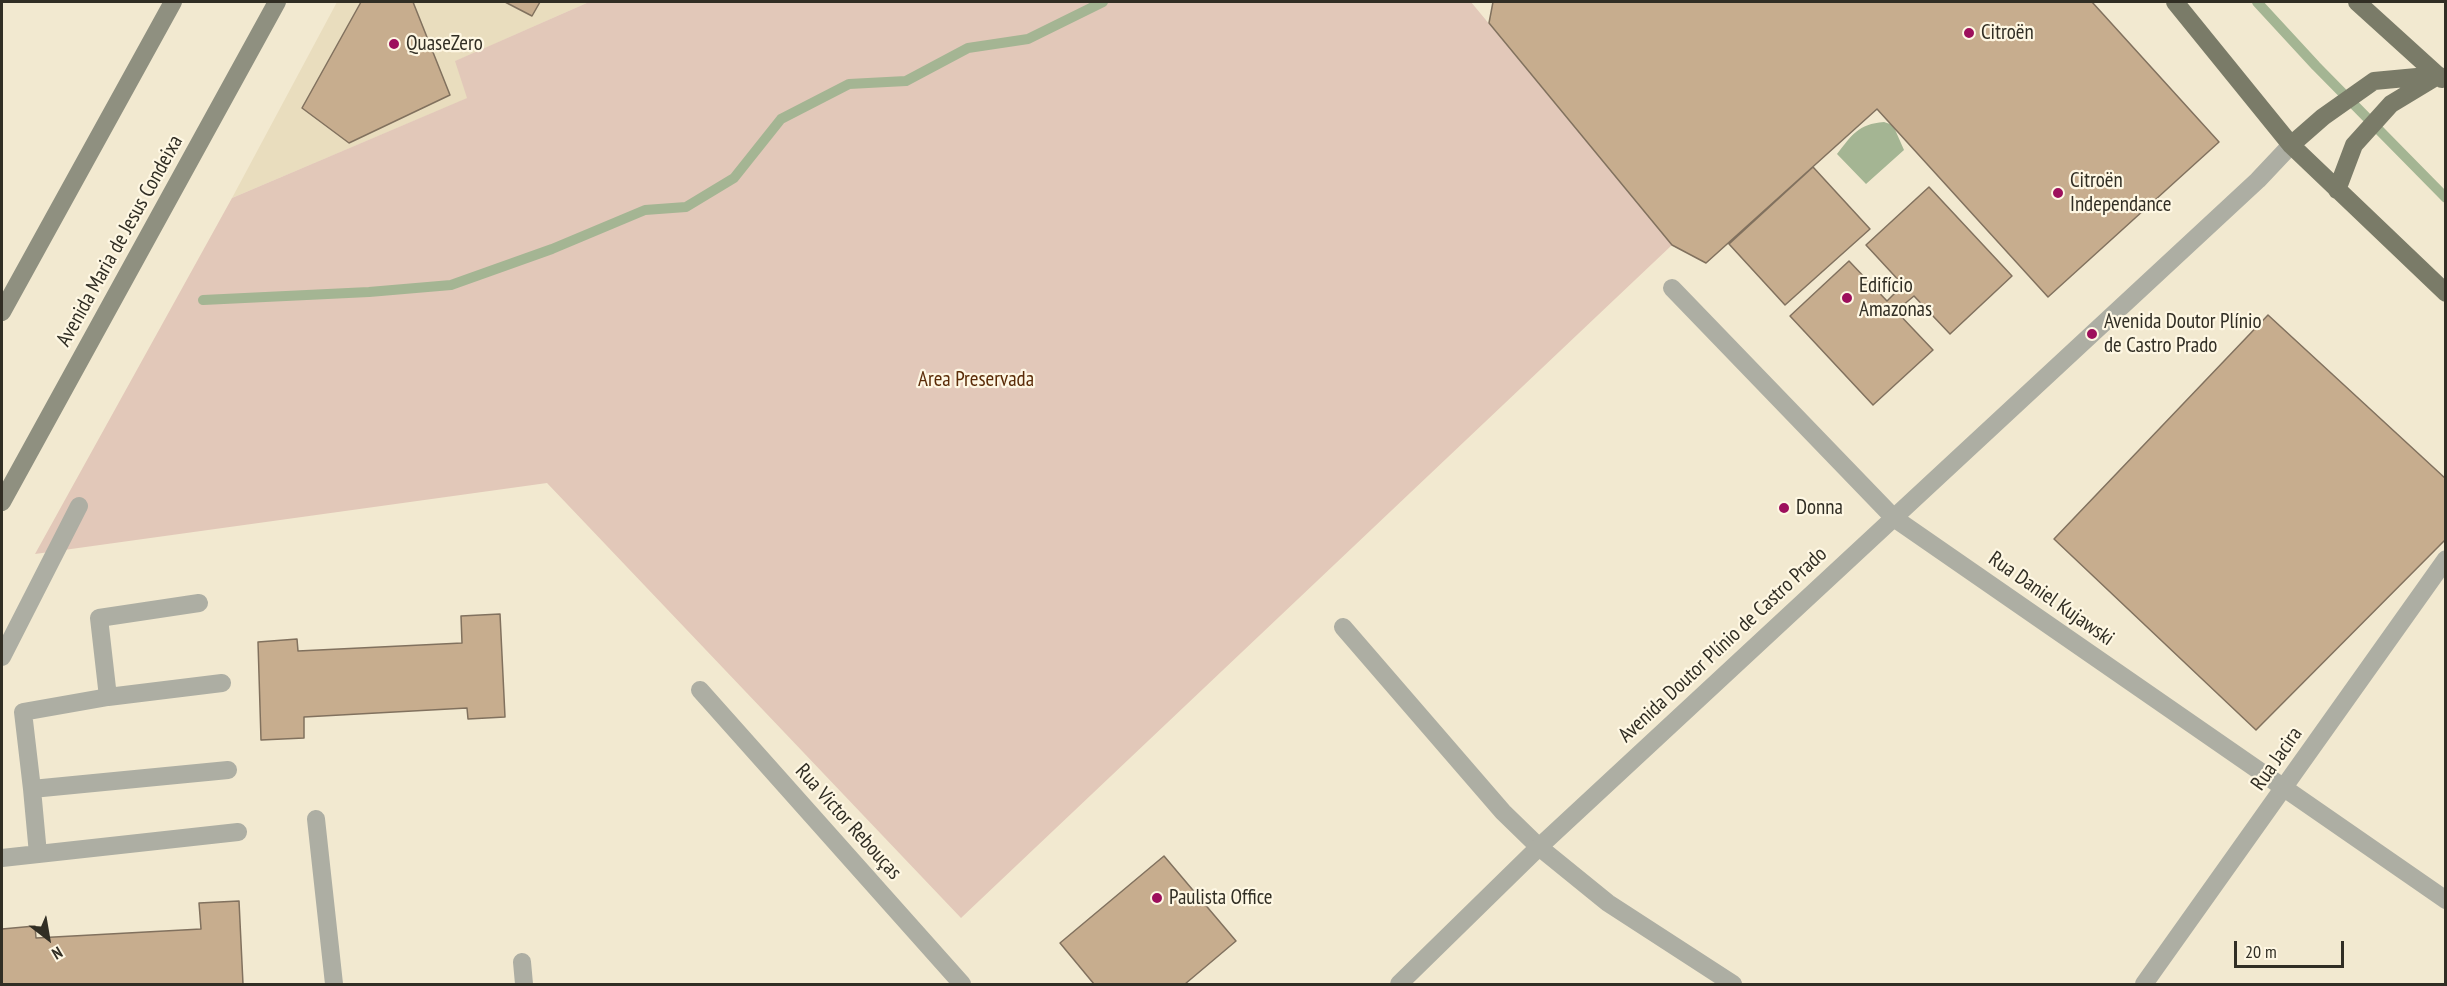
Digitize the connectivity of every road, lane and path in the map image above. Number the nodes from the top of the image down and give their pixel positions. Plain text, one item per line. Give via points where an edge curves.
1 (174, 2) edge
2 (278, 2) edge
3 (2175, 2) edge
4 (2357, 2) edge
5 (2442, 79) edge
6 (2291, 145) junction
7 (2337, 190) junction
8 (1672, 288) dead end
9 (2445, 293) edge
10 (2, 312) edge
11 (2, 502) edge
12 (79, 506) dead end
13 (1894, 518) junction
14 (2445, 559) edge
15 (199, 603) dead end
16 (1343, 627) dead end
17 (2, 657) edge
18 (222, 683) dead end
19 (700, 690) dead end
20 (108, 697) junction
21 (228, 770) dead end
22 (2285, 788) junction
23 (32, 789) junction
24 (316, 819) dead end
25 (238, 832) dead end
26 (1539, 847) junction
27 (38, 854) junction
28 (2, 858) edge
29 (2445, 900) edge
30 (522, 962) dead end
31 (334, 984) edge
32 (524, 984) edge
33 (962, 984) edge
34 (1399, 984) edge
35 (1733, 984) edge
36 (2144, 984) edge

1 - 10 main road
2 - 11 main road, Avenida Maria de Jesus Condeixa
3 - 6 main road
4 - 5 main road
5 - 6 main road via 2374,81
5 - 7 main road via 2391,104 2354,145
6 - 7 main road
6 - 13 street, Avenida Doutor Plínio de Castro Prado
7 - 9 main road
8 - 13 street, Rua Daniel Kujawski
12 - 17 street
13 - 22 street, Rua Daniel Kujawski
13 - 26 street, Avenida Doutor Plínio de Castro Prado
14 - 22 street, Rua Jacira
15 - 20 street via 99,618
16 - 26 street via 1503,812
18 - 20 street
19 - 33 street, Rua Victor Rebouças
20 - 23 street via 23,712
21 - 23 street
22 - 29 street, Rua Daniel Kujawski
22 - 36 street, Rua Jacira
23 - 27 street
24 - 31 street
25 - 27 street
26 - 34 street, Avenida Doutor Plínio de Castro Prado
26 - 35 street via 1608,903
27 - 28 street
30 - 32 street

